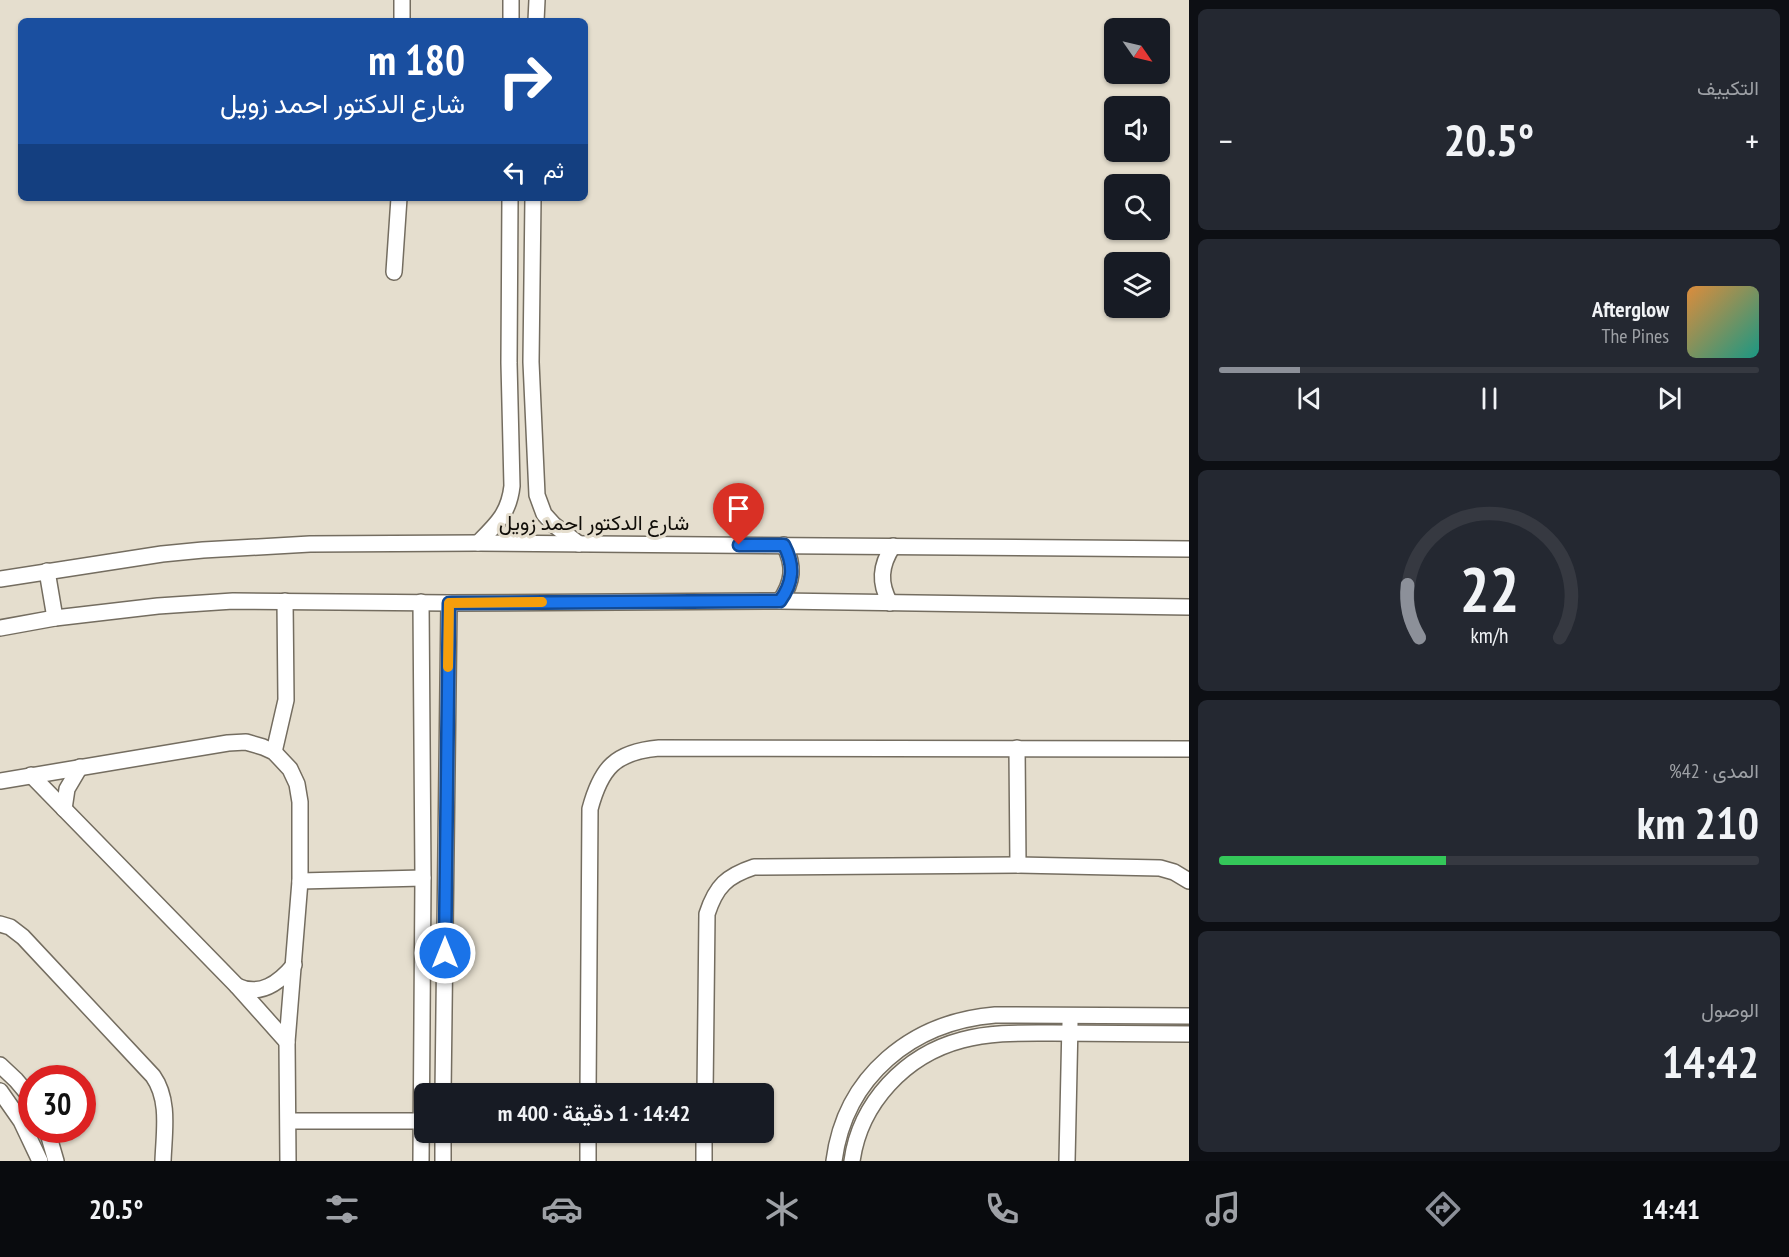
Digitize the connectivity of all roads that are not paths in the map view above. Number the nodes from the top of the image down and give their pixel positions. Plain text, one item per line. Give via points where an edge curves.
1 (402, 0) edge
2 (511, 0) edge
3 (537, 0) edge
4 (402, 18) edge
5 (511, 18) edge
6 (536, 18) edge
7 (399, 201) edge
8 (510, 201) edge
9 (533, 201) edge
10 (394, 272) dead end
11 (531, 362) junction
12 (509, 363) junction
13 (478, 543) junction
14 (579, 544) junction
15 (784, 545) junction
16 (893, 546) junction
17 (1189, 549) edge
18 (47, 571) junction
19 (0, 579) edge
20 (285, 601) junction
21 (780, 601) junction
22 (421, 602) junction
23 (449, 603) junction
24 (890, 603) junction
25 (1189, 607) edge
26 (56, 618) junction
27 (0, 628) edge
28 (1017, 748) junction
29 (1189, 749) edge
30 (274, 752) junction
31 (80, 766) junction
32 (31, 775) junction
33 (0, 781) edge
34 (64, 809) junction
35 (1018, 865) junction
36 (423, 878) junction
37 (300, 881) junction
38 (1189, 881) edge
39 (0, 924) edge
40 (294, 965) junction
41 (237, 986) junction
42 (1071, 1016) junction
43 (1189, 1016) edge
44 (1070, 1033) junction
45 (1189, 1034) edge
46 (287, 1042) junction
47 (0, 1065) edge
48 (18, 1082) edge
49 (421, 1083) edge
50 (443, 1083) edge
51 (588, 1083) edge
52 (705, 1083) edge
53 (0, 1091) edge
54 (289, 1121) junction
55 (414, 1121) edge
56 (51, 1143) edge
57 (421, 1143) edge
58 (443, 1143) edge
59 (588, 1143) edge
60 (704, 1143) edge
61 (40, 1161) edge
62 (56, 1161) edge
63 (163, 1161) edge
64 (288, 1161) edge
65 (421, 1161) edge
66 (443, 1161) edge
67 (588, 1161) edge
68 (704, 1161) edge
69 (834, 1161) edge
70 (852, 1161) edge
71 (1067, 1161) edge

1 - 4 street
2 - 5 street
3 - 6 street
7 - 10 street
8 - 12 street
9 - 11 street
11 - 12 street
11 - 14 street via 537,495 544,514
12 - 13 street via 510,501 496,525
13 - 14 street, شارع الدكتور احمد زويل
13 - 18 street, شارع الدكتور احمد زويل via 310,544 203,550
14 - 15 street, شارع الدكتور احمد زويل
15 - 16 street, شارع الدكتور احمد زويل
15 - 21 street via 792,568 787,591
16 - 17 street, شارع الدكتور احمد زويل
16 - 24 street via 884,562 882,580
18 - 19 street, شارع الدكتور احمد زويل
18 - 26 street
20 - 22 street
20 - 26 street via 158,606
20 - 30 street via 286,700
21 - 23 street
21 - 24 street
22 - 23 street
22 - 36 street
23 - 50 street
24 - 25 street
26 - 27 street
28 - 29 street
28 - 35 street
28 - 51 street via 658,748 638,750 619,758 604,772 590,808
30 - 31 street via 246,742 228,743
30 - 37 street via 290,768 297,784
31 - 32 street
31 - 34 street via 67,789
32 - 33 street
32 - 34 street
34 - 41 street
35 - 38 street via 1160,868
35 - 52 street via 754,867 737,872 712,897 707,914
36 - 37 street
36 - 49 street
37 - 40 street
39 - 63 street via 23,937 153,1076 163,1093
40 - 41 street via 267,989 245,990
40 - 46 street
41 - 46 street
42 - 43 street
42 - 44 street
42 - 69 street via 973,1017 942,1025 913,1039 866,1081 846,1117
44 - 45 street
44 - 70 street via 979,1036 942,1046 926,1055 882,1091 859,1131
44 - 71 street
46 - 54 street
47 - 48 street
53 - 61 street via 21,1121
54 - 55 street
54 - 64 street
56 - 62 street
57 - 65 street
58 - 66 street
59 - 67 street
60 - 68 street

